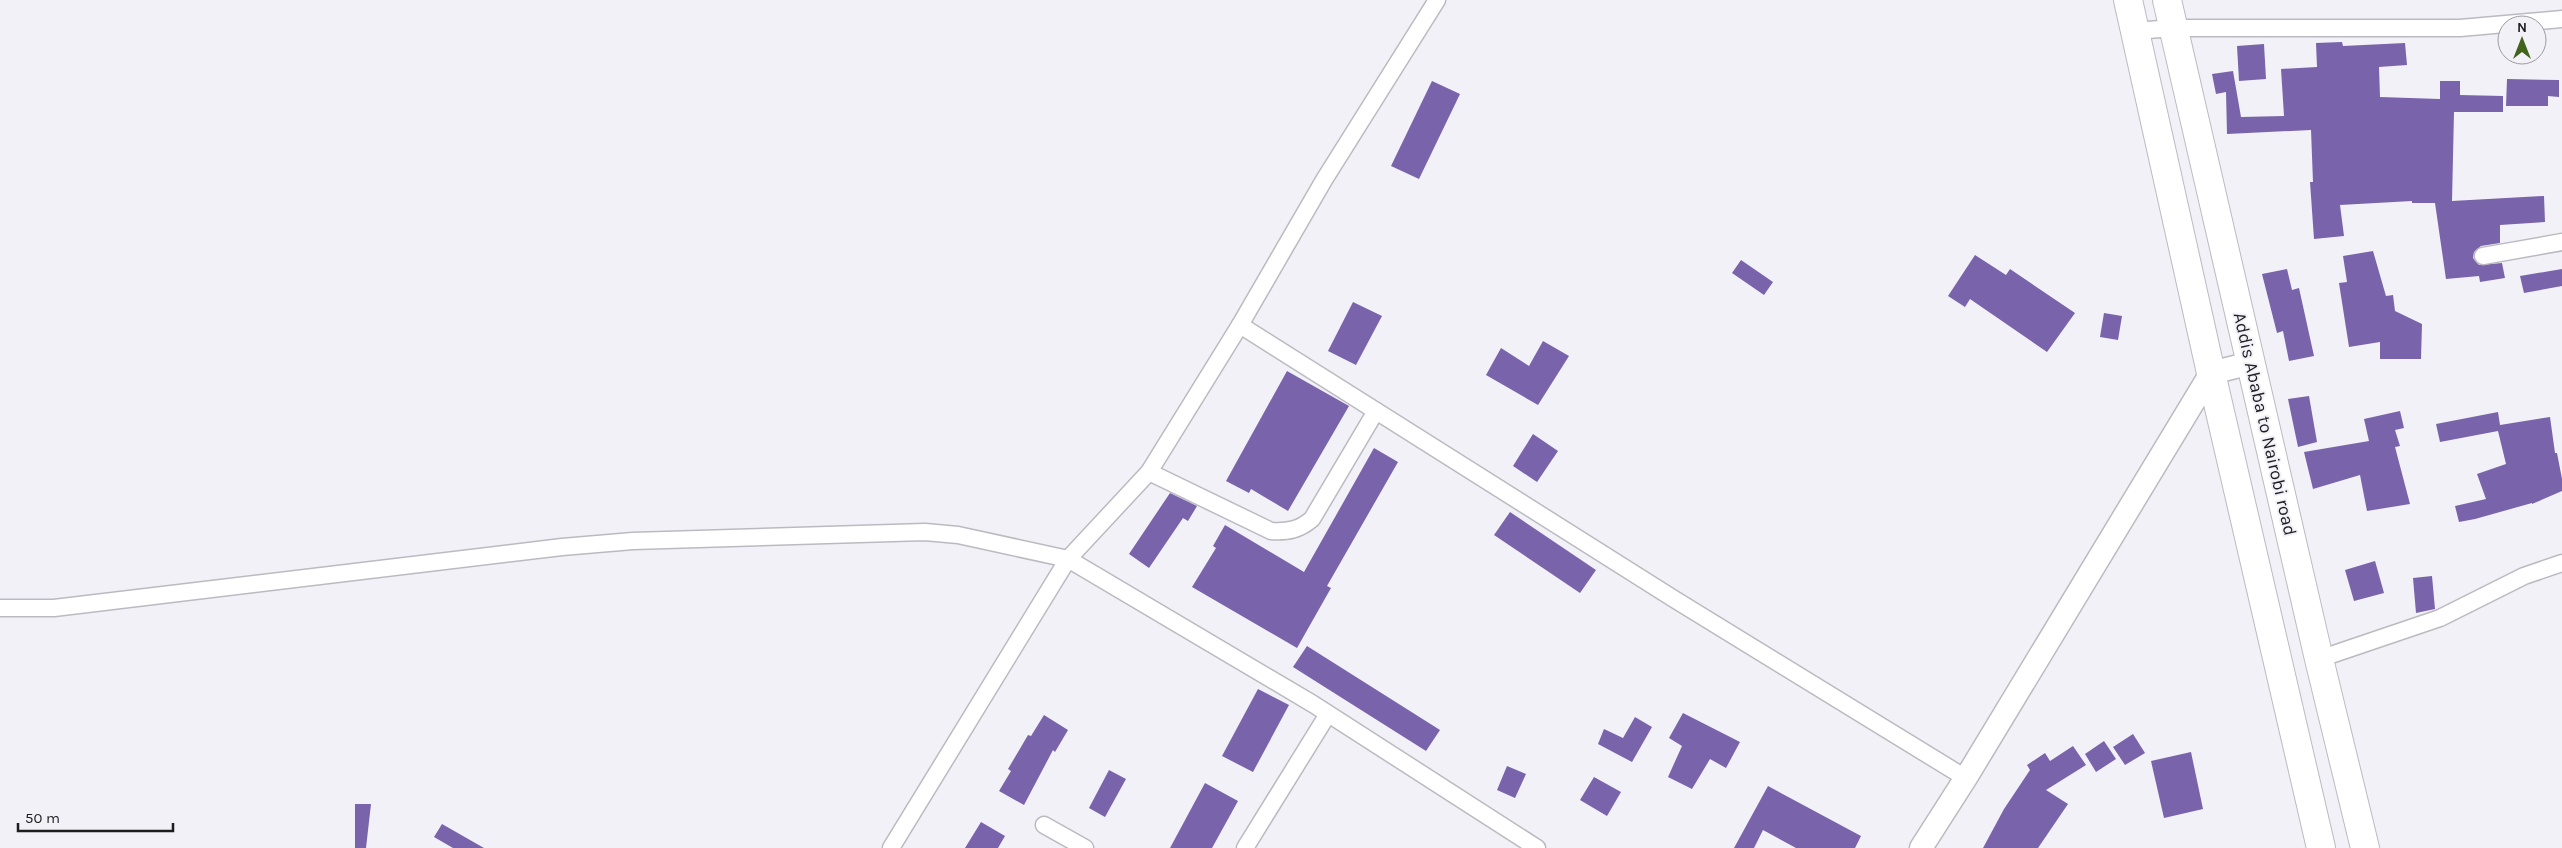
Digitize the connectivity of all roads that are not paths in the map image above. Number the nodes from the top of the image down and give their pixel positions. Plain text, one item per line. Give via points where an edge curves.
1 (1436, 0) edge
2 (2128, 0) edge
3 (2167, 0) edge
4 (2562, 19) edge
5 (2173, 28) junction
6 (2135, 32) junction
7 (2562, 242) edge
8 (2483, 256) dead end
9 (1240, 325) junction
10 (2251, 363) junction
11 (2211, 373) junction
12 (1376, 411) junction
13 (1149, 472) junction
14 (1068, 559) junction
15 (2562, 563) edge
16 (0, 608) edge
17 (2319, 659) junction
18 (1328, 714) junction
19 (1964, 777) junction
20 (1044, 825) dead end
21 (891, 848) edge
22 (1085, 848) edge
23 (1245, 848) edge
24 (1537, 848) edge
25 (1921, 848) edge
26 (2321, 848) edge
27 (2365, 848) edge

1 - 9 street via 1324,180
2 - 6 highway
3 - 5 highway, Addis Ababa to Nairobi road
4 - 5 street via 2460,28
5 - 6 street
5 - 10 highway, Addis Ababa to Nairobi road
6 - 11 highway
7 - 8 street
9 - 12 street
9 - 13 street
10 - 11 main road
10 - 17 highway, Addis Ababa to Nairobi road
11 - 19 main road
11 - 26 highway
12 - 13 street via 1312,519 1303,527 1286,532 1271,531
12 - 19 street
13 - 14 street
14 - 16 street via 958,535 925,532 633,541 54,608
14 - 18 street
14 - 21 street
15 - 17 street via 2524,576 2440,618
17 - 27 highway, Addis Ababa to Nairobi road
18 - 23 street
18 - 24 street
19 - 25 main road
20 - 22 street

